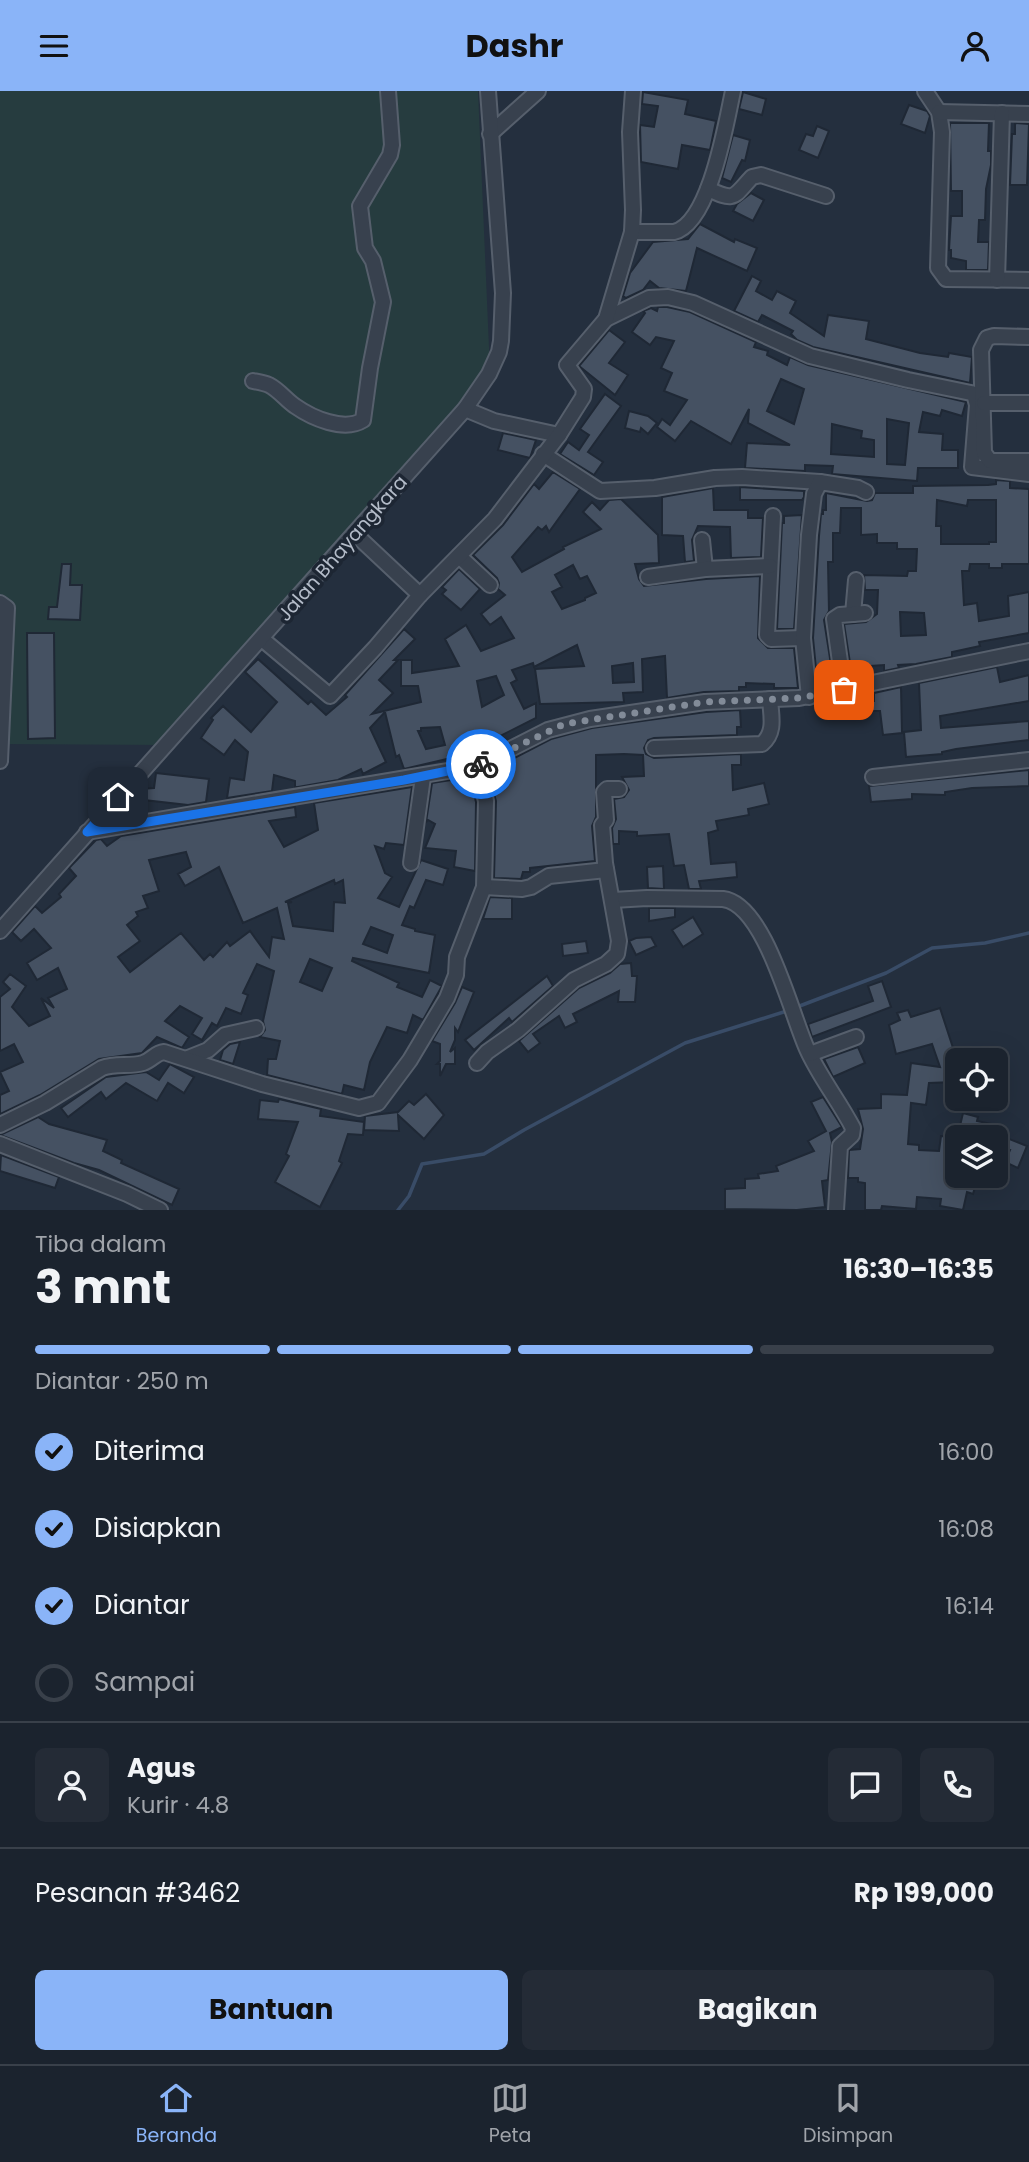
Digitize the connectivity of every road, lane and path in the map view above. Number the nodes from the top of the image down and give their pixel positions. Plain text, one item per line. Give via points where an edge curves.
1 (388, 91) edge
2 (488, 91) edge
3 (538, 91) edge
4 (633, 91) edge
5 (733, 91) edge
6 (925, 91) edge
7 (939, 112) junction
8 (1002, 113) junction
9 (1029, 114) edge
10 (490, 134) junction
11 (708, 189) junction
12 (826, 195) dead end
13 (632, 232) junction
14 (997, 280) junction
15 (1029, 280) edge
16 (606, 319) junction
17 (1029, 337) edge
18 (253, 381) dead end
19 (979, 399) junction
20 (1029, 403) edge
21 (465, 409) junction
22 (559, 435) junction
23 (543, 454) junction
24 (1029, 461) edge
25 (1029, 474) edge
26 (820, 482) junction
27 (866, 492) dead end
28 (773, 516) dead end
29 (355, 534) junction
30 (702, 540) dead end
31 (459, 556) junction
32 (770, 566) junction
33 (705, 569) junction
34 (648, 577) dead end
35 (856, 580) dead end
36 (490, 585) dead end
37 (420, 595) junction
38 (0, 603) edge
39 (803, 638) junction
40 (262, 639) junction
41 (1029, 652) edge
42 (2, 667) edge
43 (1, 688) edge
44 (844, 690) junction
45 (809, 697) junction
46 (770, 699) junction
47 (654, 748) dead end
48 (1029, 760) edge
49 (0, 761) edge
50 (477, 766) junction
51 (423, 776) junction
52 (873, 777) dead end
53 (619, 789) dead end
54 (87, 832) junction
55 (411, 863) dead end
56 (606, 870) junction
57 (484, 887) junction
58 (613, 900) junction
59 (0, 931) edge
60 (256, 1028) dead end
61 (856, 1037) dead end
62 (810, 1054) junction
63 (188, 1058) junction
64 (477, 1063) dead end
65 (0, 1125) edge
66 (0, 1144) edge
67 (160, 1210) edge
68 (836, 1210) edge

1 - 18 street via 390,155 360,212 365,248 383,302 363,420 327,421 296,407 270,386
2 - 10 street, Jalan Bhayangkara
3 - 10 street
4 - 13 street
5 - 11 street
6 - 7 street
7 - 8 street
7 - 14 street via 938,268 946,279
8 - 9 street
8 - 14 street
10 - 21 street, Jalan Bhayangkara via 503,293 501,341 489,375
11 - 12 street via 735,197 752,177 761,176
11 - 13 street via 680,230
13 - 16 street
14 - 15 street
16 - 19 street via 649,298 668,297 693,303 810,356
16 - 22 street via 567,362 585,393
17 - 19 street via 987,338 981,350
19 - 20 street
19 - 24 street via 986,458
19 - 25 street via 972,467
21 - 22 street via 494,421
21 - 29 street, Jalan Bhayangkara
22 - 23 street
23 - 26 street via 600,491 715,478
23 - 31 street via 495,519
26 - 27 street
26 - 39 street via 809,535
28 - 32 street
29 - 37 street
29 - 40 street, Jalan Bhayangkara
30 - 33 street
31 - 36 street
31 - 37 street
32 - 33 street
32 - 39 street via 767,635 771,639
33 - 34 street
35 - 44 street via 859,613 834,619
37 - 40 street via 330,696
38 - 42 street via 7,608
39 - 45 street
40 - 54 street, Jalan Bhayangkara
41 - 44 street
42 - 43 street
43 - 49 street
44 - 45 street
45 - 46 street
46 - 47 street via 772,727 762,744
46 - 50 street via 705,702 564,724
48 - 52 street
50 - 51 street
50 - 57 street via 486,800
51 - 54 street
51 - 55 street
53 - 56 street via 604,792
54 - 59 street, Jalan Bhayangkara
56 - 57 street via 548,876 522,889
56 - 58 street
57 - 63 street via 447,998 410,1061 378,1103 359,1108 262,1084
58 - 62 street via 732,900 771,952
58 - 64 street via 620,941 617,954 574,980
60 - 63 street via 225,1035 208,1050
61 - 62 street
62 - 68 street via 854,1131 840,1146
63 - 65 street via 164,1052 141,1063 112,1064
66 - 67 street

